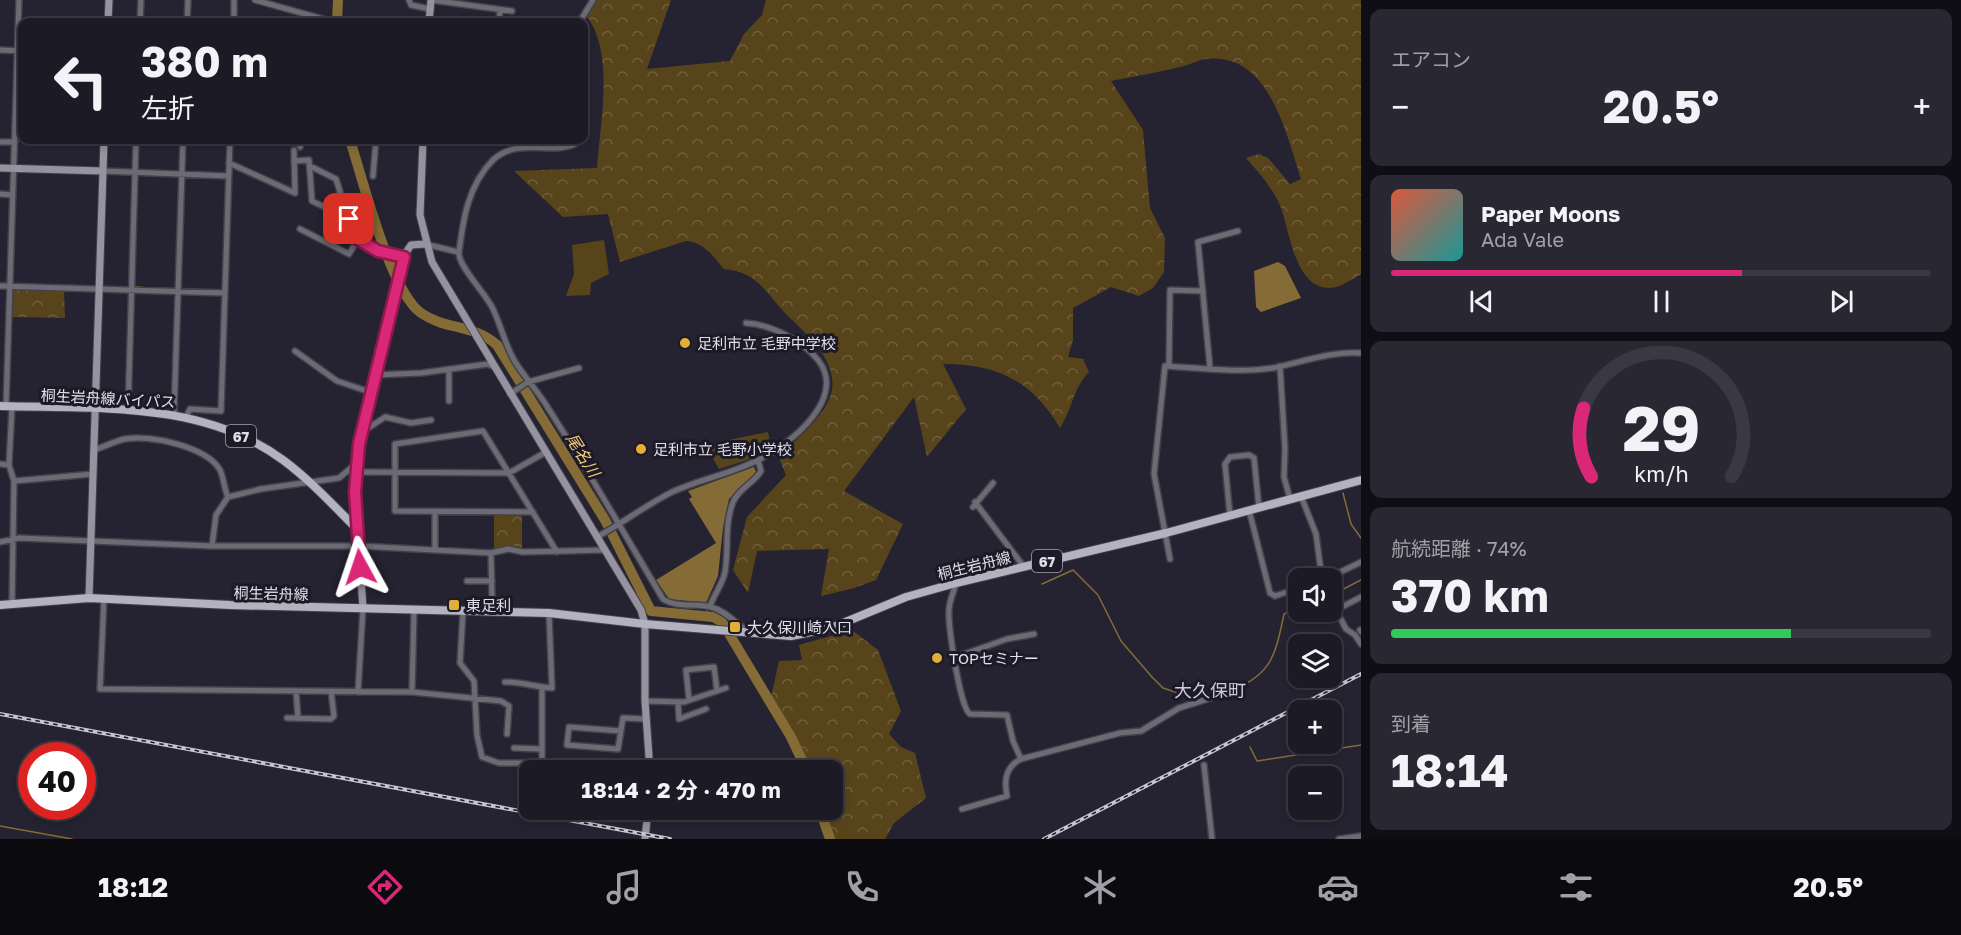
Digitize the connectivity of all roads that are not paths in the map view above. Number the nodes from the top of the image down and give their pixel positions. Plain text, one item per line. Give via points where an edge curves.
1 (20, 0) edge
2 (109, 0) edge
3 (141, 0) edge
4 (188, 0) edge
5 (234, 0) edge
6 (255, 0) edge
7 (409, 0) edge
8 (431, 0) edge
9 (593, 0) edge
10 (430, 9) junction
11 (500, 10) junction
12 (512, 12) dead end
13 (20, 18) edge
14 (108, 18) edge
15 (140, 18) edge
16 (187, 18) edge
17 (234, 18) edge
18 (320, 18) edge
19 (429, 18) edge
20 (499, 18) edge
21 (582, 18) edge
22 (0, 50) edge
23 (18, 51) edge
24 (18, 87) edge
25 (0, 142) edge
26 (15, 142) junction
27 (104, 144) edge
28 (136, 144) edge
29 (183, 144) edge
30 (230, 144) edge
31 (300, 144) edge
32 (376, 144) edge
33 (423, 144) edge
34 (575, 144) edge
35 (294, 161) junction
36 (229, 163) junction
37 (310, 166) junction
38 (0, 168) edge
39 (14, 168) junction
40 (103, 171) junction
41 (135, 172) junction
42 (182, 174) junction
43 (229, 176) junction
44 (373, 176) dead end
45 (0, 195) edge
46 (13, 195) junction
47 (349, 219) junction
48 (300, 229) dead end
49 (1238, 231) dead end
50 (358, 239) junction
51 (425, 244) junction
52 (458, 252) junction
53 (404, 257) junction
54 (0, 286) edge
55 (10, 286) junction
56 (100, 288) junction
57 (132, 290) junction
58 (178, 291) junction
59 (1203, 291) junction
60 (225, 293) junction
61 (746, 322) dead end
62 (295, 351) dead end
63 (1361, 353) edge
64 (492, 366) junction
65 (1169, 366) junction
66 (1280, 366) junction
67 (579, 368) dead end
68 (1210, 368) junction
69 (449, 369) junction
70 (374, 375) junction
71 (527, 383) junction
72 (370, 392) junction
73 (513, 392) junction
74 (449, 401) dead end
75 (6, 406) edge
76 (95, 409) junction
77 (128, 411) junction
78 (174, 414) junction
79 (186, 417) junction
80 (431, 420) dead end
81 (361, 433) junction
82 (94, 450) junction
83 (546, 452) junction
84 (758, 460) junction
85 (358, 462) junction
86 (0, 464) edge
87 (9, 465) junction
88 (357, 472) junction
89 (394, 473) junction
90 (509, 473) junction
91 (93, 474) junction
92 (1361, 480) edge
93 (14, 481) junction
94 (309, 482) junction
95 (993, 483) dead end
96 (1301, 496) junction
97 (228, 497) junction
98 (1290, 499) junction
99 (1259, 508) junction
100 (1249, 510) junction
101 (435, 512) junction
102 (532, 512) junction
103 (1230, 516) junction
104 (616, 526) junction
105 (357, 529) junction
106 (1166, 533) junction
107 (601, 535) junction
108 (14, 540) junction
109 (0, 542) edge
110 (91, 542) junction
111 (212, 546) junction
112 (359, 546) junction
113 (435, 550) junction
114 (605, 550) junction
115 (557, 552) junction
116 (491, 553) junction
117 (1170, 559) dead end
118 (1361, 562) edge
119 (1024, 567) junction
120 (1322, 568) edge
121 (1342, 571) edge
122 (467, 581) dead end
123 (492, 581) junction
124 (956, 583) junction
125 (1288, 592) edge
126 (1361, 597) edge
127 (89, 598) junction
128 (104, 598) junction
129 (492, 599) dead end
130 (12, 604) junction
131 (0, 605) edge
132 (710, 606) junction
133 (1342, 607) edge
134 (363, 608) junction
135 (414, 610) junction
136 (463, 611) junction
137 (549, 613) junction
138 (1342, 621) edge
139 (645, 624) junction
140 (1359, 631) edge
141 (752, 634) junction
142 (1034, 634) dead end
143 (1361, 644) edge
144 (956, 657) junction
145 (505, 682) dead end
146 (542, 688) junction
147 (726, 688) dead end
148 (717, 691) junction
149 (296, 692) junction
150 (331, 692) junction
151 (358, 692) junction
152 (412, 692) junction
153 (1217, 696) dead end
154 (475, 699) junction
155 (689, 700) junction
156 (645, 701) junction
157 (678, 702) junction
158 (706, 710) dead end
159 (287, 718) dead end
160 (298, 718) junction
161 (647, 719) junction
162 (621, 731) junction
163 (507, 734) dead end
164 (513, 748) dead end
165 (540, 749) junction
166 (1021, 759) junction
167 (541, 760) edge
168 (649, 760) edge
169 (519, 763) edge
170 (1204, 765) dead end
171 (962, 809) dead end
172 (647, 820) edge
173 (1361, 836) edge
174 (645, 839) edge
175 (1212, 839) edge
176 (1339, 839) edge

1 - 13 street
2 - 14 street
3 - 15 street
4 - 16 street
5 - 17 street
6 - 18 street
7 - 10 street via 411,5
8 - 10 street
8 - 11 street
9 - 21 street
10 - 19 street
11 - 12 street
11 - 20 street
22 - 23 street
24 - 26 street
25 - 26 street
26 - 39 street
27 - 40 street
28 - 41 street
29 - 42 street
30 - 36 street
31 - 35 street
32 - 44 street
33 - 51 street via 420,199
34 - 52 street via 510,150 493,160 467,203
35 - 36 street via 295,194
35 - 37 street via 309,160
36 - 43 street
37 - 47 street via 336,179
37 - 47 street via 312,201
38 - 39 street
39 - 40 street
39 - 46 street
40 - 41 street
40 - 56 street
41 - 42 street
41 - 57 street
42 - 43 street
42 - 58 street
43 - 60 street
45 - 46 street
46 - 55 street
47 - 50 street
48 - 50 street via 349,254
49 - 59 street via 1198,242
50 - 53 street via 378,251
51 - 52 street
51 - 53 street via 411,245
51 - 64 street
52 - 71 street via 462,265 494,310
53 - 70 street
54 - 55 street
55 - 56 street
55 - 75 street
56 - 57 street
56 - 76 street
57 - 58 street
57 - 77 street
58 - 60 street
58 - 78 street
59 - 65 street via 1170,290
59 - 68 street
60 - 79 street via 221,411 190,409
61 - 84 street via 761,324 804,347 823,367 828,384 824,399 810,419
62 - 72 street via 337,381
63 - 66 street via 1340,353
64 - 69 street
64 - 73 street
65 - 68 street
65 - 106 street via 1160,402 1155,474
66 - 68 street
66 - 98 street via 1286,449 1284,477
67 - 71 street
69 - 70 street
69 - 74 street
70 - 72 street
71 - 73 street
71 - 104 street via 547,406
72 - 81 street
73 - 83 street
75 - 76 main road, 桐生岩舟線バイパス / 67
75 - 87 street
76 - 77 main road, 桐生岩舟線バイパス / 67
76 - 82 street
77 - 78 main road, 桐生岩舟線バイパス / 67
78 - 79 main road, 桐生岩舟線バイパス / 67
79 - 94 main road, 桐生岩舟線バイパス / 67 via 250,440
80 - 81 street via 411,423 385,417
81 - 85 street
82 - 91 street
82 - 97 street via 125,439 158,439 177,444 216,465
83 - 90 street
83 - 107 street
84 - 104 street via 679,489
84 - 132 street via 761,471 734,500 727,522 724,573
85 - 88 street
85 - 94 street via 339,478
86 - 87 street
87 - 93 street
88 - 89 street
88 - 105 street
89 - 90 street
89 - 90 street via 395,444 483,431
89 - 101 street via 395,511
90 - 102 street
91 - 93 street
91 - 110 street
92 - 96 main road, 桐生岩舟線 / 67
93 - 108 street
94 - 97 street
94 - 105 main road, 桐生岩舟線バイパス / 67
95 - 119 street via 974,505
96 - 98 main road, 桐生岩舟線 / 67
96 - 120 street via 1316,534
97 - 111 street via 216,515
98 - 99 main road, 桐生岩舟線 / 67
99 - 100 main road, 桐生岩舟線 / 67
99 - 103 street via 1254,458 1230,457 1225,464
100 - 103 main road, 桐生岩舟線 / 67
100 - 125 street via 1270,593 1275,596
101 - 102 street
101 - 113 street
102 - 115 street
103 - 106 main road, 桐生岩舟線 / 67
104 - 107 street
104 - 132 street via 666,602
105 - 112 street
106 - 117 street
106 - 119 main road, 桐生岩舟線 / 67
107 - 114 street
108 - 109 street
108 - 110 street
108 - 130 street
110 - 111 street
110 - 127 street
111 - 112 street
112 - 113 street
112 - 134 street
113 - 116 street
114 - 115 street
114 - 139 street
115 - 116 street via 508,549
116 - 123 street
118 - 121 street
119 - 124 main road, 桐生岩舟線 / 67
122 - 123 street
123 - 129 street
124 - 141 main road, 桐生岩舟線 / 67 via 906,597 819,632 778,637
124 - 144 street via 949,610
126 - 133 street
127 - 128 main road, 桐生岩舟線 / 67
127 - 130 main road, 桐生岩舟線 / 67
128 - 134 main road, 桐生岩舟線 / 67 via 231,606
128 - 149 street via 100,689
130 - 131 main road, 桐生岩舟線 / 67
132 - 141 street
134 - 135 main road, 桐生岩舟線 / 67
134 - 151 street
135 - 136 main road, 桐生岩舟線 / 67
135 - 152 street
136 - 137 main road, 桐生岩舟線 / 67
136 - 154 street via 460,663 474,681
137 - 139 main road, 桐生岩舟線 / 67
137 - 146 street via 553,683 552,688
138 - 140 street via 1346,629
139 - 141 main road, 桐生岩舟線 / 67
139 - 156 street
140 - 143 street
142 - 144 street
144 - 166 street via 965,712 1007,715
145 - 146 street
146 - 165 street
147 - 148 street
148 - 155 street
148 - 155 street via 714,667 686,670
149 - 150 street
149 - 160 street
150 - 151 street
150 - 160 street via 331,719
151 - 152 street
152 - 154 street
153 - 166 street via 1179,708 1142,730
154 - 163 street via 507,703
154 - 169 street via 482,756 499,763
155 - 157 street
156 - 157 street
156 - 161 street
157 - 158 street via 679,718
159 - 160 street
161 - 162 street via 623,718
161 - 168 street
162 - 162 street via 618,749 567,745 570,727
164 - 165 street
165 - 167 street
166 - 171 street via 1005,779 1007,796
170 - 175 street
172 - 174 street
173 - 176 street

